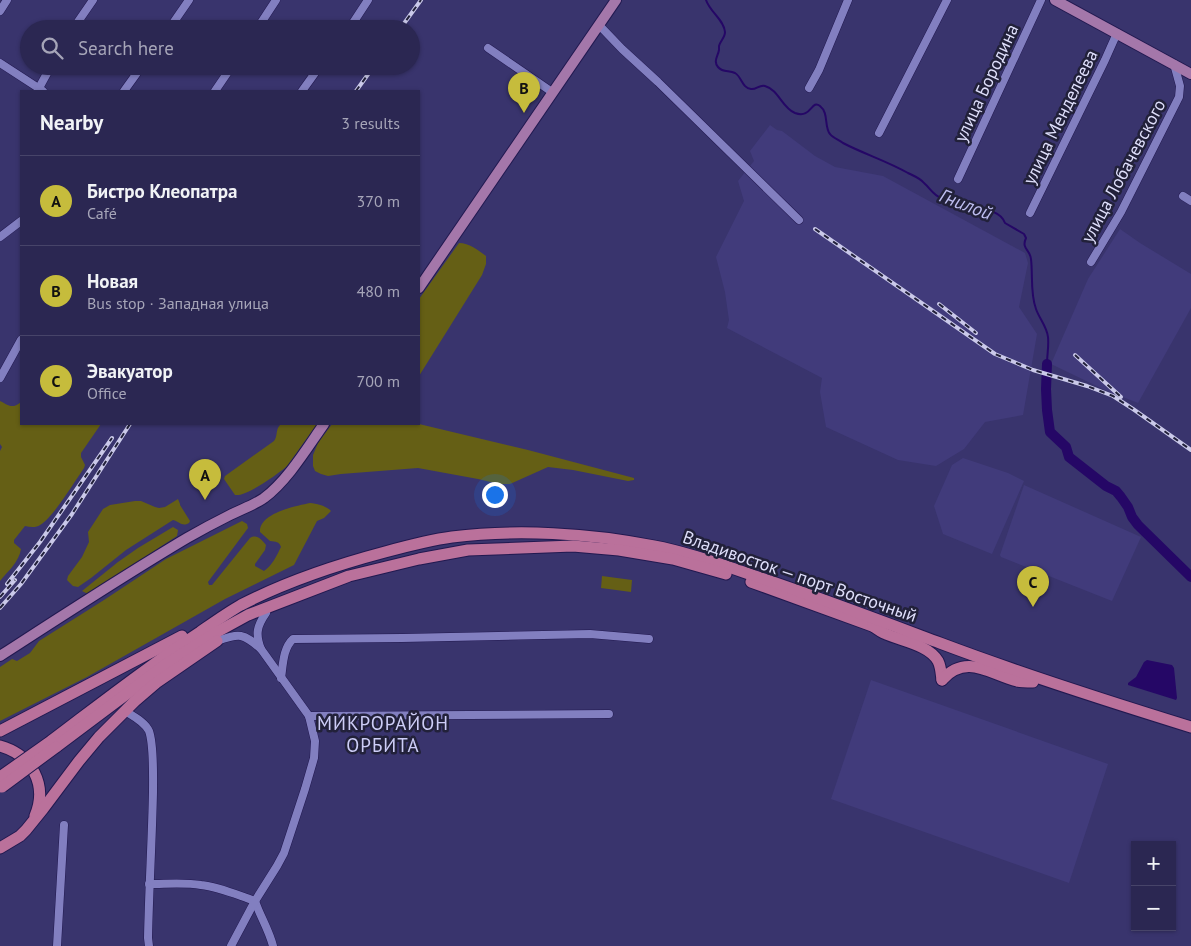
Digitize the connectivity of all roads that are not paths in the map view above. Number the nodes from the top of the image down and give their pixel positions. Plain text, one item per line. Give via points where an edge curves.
1 (8, 0) edge
2 (93, 0) edge
3 (189, 0) edge
4 (276, 0) edge
5 (368, 0) edge
6 (616, 0) edge
7 (848, 0) edge
8 (946, 0) edge
9 (1042, 0) edge
10 (1055, 0) edge
11 (1074, 5) edge
12 (0, 11) edge
13 (79, 20) edge
14 (175, 20) edge
15 (263, 20) edge
16 (354, 20) edge
17 (599, 25) junction
18 (1117, 33) junction
19 (488, 48) dead end
20 (0, 63) edge
21 (1174, 64) junction
22 (1191, 74) edge
23 (47, 75) edge
24 (136, 75) edge
25 (226, 75) edge
26 (314, 75) edge
27 (809, 88) dead end
28 (41, 90) edge
29 (125, 90) edge
30 (216, 90) edge
31 (303, 90) edge
32 (552, 92) junction
33 (879, 133) dead end
34 (958, 178) dead end
35 (1183, 196) dead end
36 (1191, 201) edge
37 (1030, 213) dead end
38 (800, 220) dead end
39 (20, 222) edge
40 (0, 237) edge
41 (1091, 262) dead end
42 (420, 287) edge
43 (20, 342) edge
44 (0, 378) edge
45 (323, 425) edge
46 (298, 594) junction
47 (239, 606) junction
48 (266, 613) junction
49 (873, 626) junction
50 (648, 639) dead end
51 (217, 641) junction
52 (261, 649) junction
53 (0, 656) edge
54 (281, 678) junction
55 (1033, 682) junction
56 (125, 711) junction
57 (609, 714) dead end
58 (308, 716) junction
59 (1191, 727) edge
60 (0, 731) edge
61 (1191, 734) edge
62 (53, 744) junction
63 (0, 746) edge
64 (1, 784) edge
65 (64, 824) dead end
66 (26, 830) junction
67 (0, 848) edge
68 (149, 884) junction
69 (255, 901) junction
70 (57, 946) edge
71 (149, 946) edge
72 (231, 946) edge
73 (273, 946) edge

1 - 12 street
2 - 13 street
3 - 14 street
4 - 15 street
5 - 16 street
6 - 17 main road
7 - 27 street
8 - 33 street
9 - 34 street, улица Бородина
10 - 11 main road
11 - 18 main road
17 - 32 main road
17 - 38 street
18 - 21 main road
18 - 37 street, улица Менделеева
19 - 32 street
20 - 28 street
21 - 22 main road
21 - 41 street, улица Лобачевского via 1180,86 1179,98 1122,212
23 - 28 street
24 - 29 street
25 - 30 street
26 - 31 street
32 - 42 main road
35 - 36 street
39 - 40 street
43 - 44 street
45 - 53 main road via 287,475 265,497 190,536
46 - 48 highway
46 - 49 highway, Владивосток — порт Восточный via 349,576 468,550 573,546 619,550 735,576
46 - 62 highway, Владивосток — порт Восточный via 248,614 217,632
47 - 59 highway, Владивосток — порт Восточный via 305,576 348,562 452,537 506,533 607,538 656,546 800,590 947,646
47 - 60 highway
47 - 62 highway, Владивосток — порт Восточный via 164,656
48 - 51 highway
48 - 52 street via 257,633
49 - 55 highway, Владивосток — порт Восточный
49 - 55 highway via 932,654 940,666 942,680 951,671 966,666 1019,682
50 - 54 street via 590,634 294,639 286,648
51 - 52 street via 237,635 250,639
51 - 56 highway via 156,683
52 - 54 street
54 - 58 street
55 - 61 highway, Владивосток — порт Восточный
56 - 66 highway via 84,755
56 - 68 street via 148,729 150,738 153,822
57 - 58 street
58 - 69 street via 315,741 314,758 284,853
62 - 64 highway, Владивосток — порт Восточный, bridge
63 - 66 highway via 24,758 37,779 39,802 35,817
65 - 70 street
66 - 67 highway
68 - 69 street via 203,885
68 - 71 street
69 - 72 street
69 - 73 street

